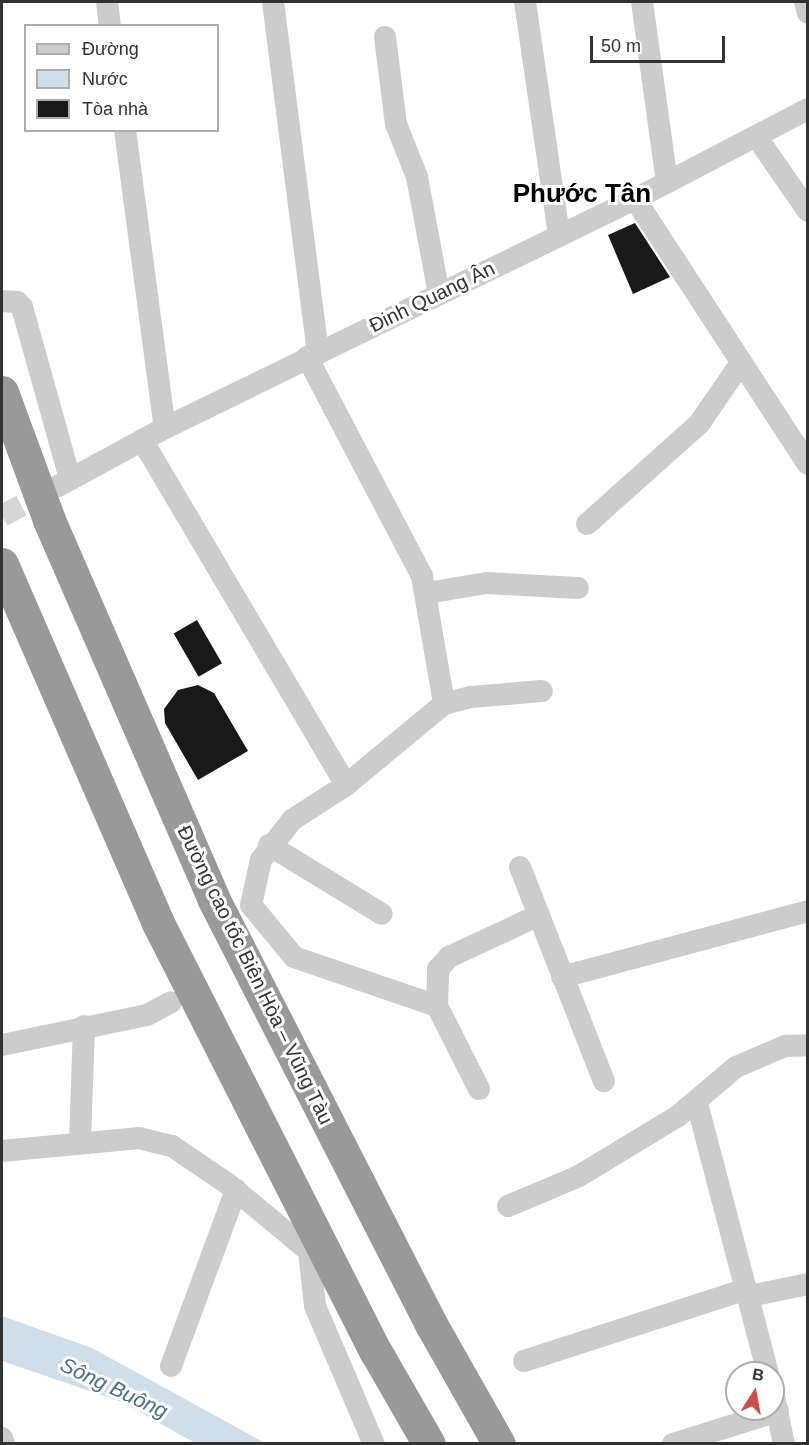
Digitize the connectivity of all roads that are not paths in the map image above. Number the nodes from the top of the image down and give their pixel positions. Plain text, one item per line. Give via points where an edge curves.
1 (107, 2) edge
2 (273, 2) edge
3 (525, 2) edge
4 (642, 2) edge
5 (805, 2) edge
6 (807, 14) edge
7 (110, 24) edge
8 (385, 37) dead end
9 (807, 109) edge
10 (124, 132) edge
11 (756, 136) junction
12 (667, 182) junction
13 (635, 199) junction
14 (807, 211) edge
15 (559, 234) junction
16 (440, 294) junction
17 (2, 301) edge
18 (312, 355) junction
19 (741, 363) junction
20 (2, 392) edge
21 (165, 428) junction
22 (142, 440) junction
23 (807, 464) edge
24 (587, 524) dead end
25 (2, 564) edge
26 (578, 588) dead end
27 (427, 593) junction
28 (542, 691) dead end
29 (444, 704) junction
30 (346, 785) junction
31 (269, 845) junction
32 (520, 867) dead end
33 (807, 911) edge
34 (382, 914) dead end
35 (537, 916) junction
36 (562, 977) junction
37 (171, 1002) dead end
38 (437, 1006) junction
39 (84, 1026) junction
40 (2, 1045) edge
41 (807, 1045) edge
42 (604, 1081) dead end
43 (479, 1089) dead end
44 (697, 1103) junction
45 (80, 1141) junction
46 (2, 1151) edge
47 (236, 1190) junction
48 (508, 1206) dead end
49 (807, 1284) edge
50 (748, 1293) junction
51 (524, 1361) dead end
52 (765, 1361) edge
53 (171, 1366) dead end
54 (726, 1421) edge
55 (779, 1421) edge
56 (2, 1438) edge
57 (4, 1443) edge
58 (374, 1443) edge
59 (429, 1443) edge
60 (499, 1443) edge
61 (673, 1443) edge
62 (784, 1443) edge

1 - 7 street
2 - 18 street
3 - 15 street
4 - 12 street
5 - 6 street
8 - 16 street via 397,132 417,177
9 - 11 street, Đinh Quang Ân
10 - 21 street
11 - 12 street, Đinh Quang Ân
11 - 14 street
12 - 13 street, Đinh Quang Ân
13 - 15 street, Đinh Quang Ân
13 - 19 street
15 - 16 street, Đinh Quang Ân
16 - 18 street, Đinh Quang Ân
17 - 22 street, Đinh Quang Ân via 16,302 22,307 64,483
18 - 21 street, Đinh Quang Ân
18 - 27 street via 409,548
19 - 23 street
19 - 24 street via 699,424
20 - 60 highway, Đường cao tốc Biên Hòa – Vũng Tàu via 49,520 213,898 431,1324
21 - 22 street, Đinh Quang Ân
22 - 30 street
25 - 59 highway via 158,923 376,1352
26 - 27 street via 486,583
27 - 29 street
28 - 29 street via 471,697
29 - 30 street
30 - 31 street via 292,820
31 - 34 street
31 - 38 street via 261,860 251,905 294,957
32 - 35 street
33 - 36 street
35 - 36 street
35 - 38 street via 449,957 438,969
36 - 42 street
37 - 39 street via 147,1016
38 - 43 street
39 - 40 street
39 - 45 street
41 - 44 street via 785,1046 736,1067
44 - 48 street via 579,1176
44 - 50 street
45 - 46 street
45 - 47 street via 139,1138 172,1146
47 - 53 street
47 - 58 street via 309,1251 315,1306
49 - 50 street
50 - 51 street
50 - 52 street
54 - 61 street
55 - 62 street
56 - 57 street

